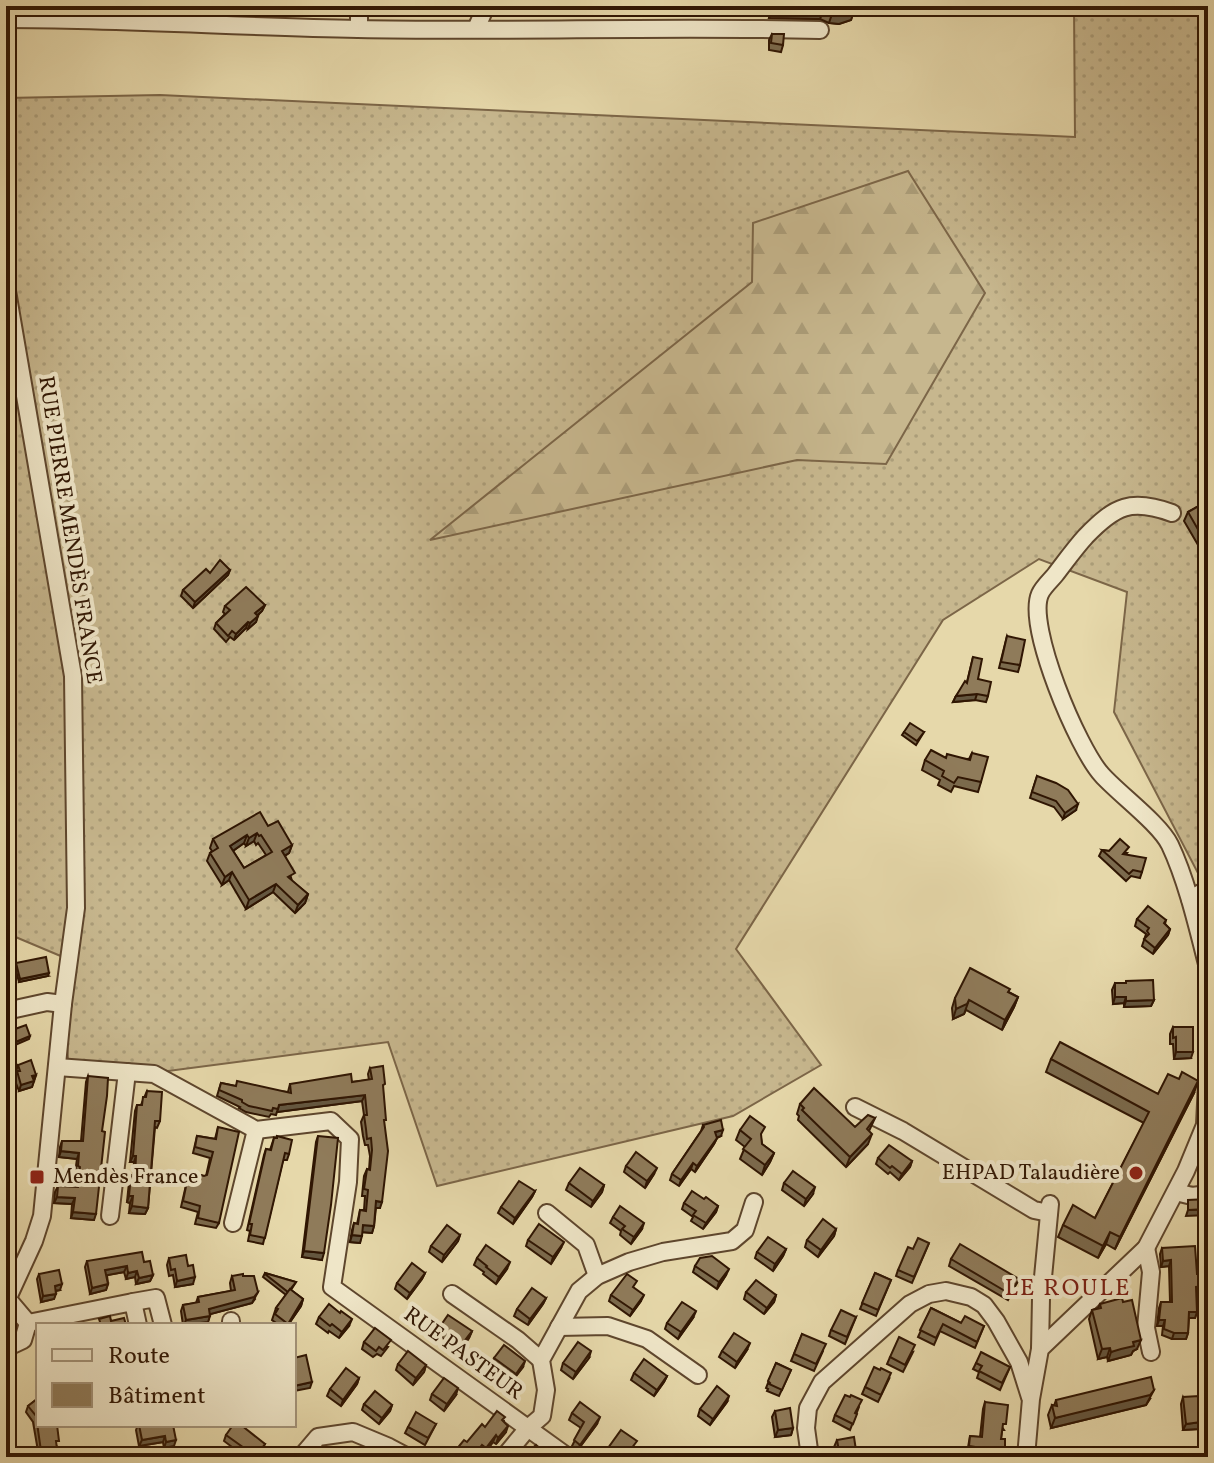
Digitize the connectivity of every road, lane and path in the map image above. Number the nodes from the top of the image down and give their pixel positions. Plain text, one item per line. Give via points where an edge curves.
1 (359, 6) edge
2 (486, 6) edge
3 (70, 13) edge
4 (6, 19) edge
5 (359, 29) junction
6 (476, 29) junction
7 (820, 30) dead end
8 (6, 285) edge
9 (1172, 513) dead end
10 (1208, 889) edge
11 (1190, 899) junction
12 (1208, 968) edge
13 (63, 1004) junction
14 (6, 1011) edge
15 (1208, 1061) edge
16 (57, 1067) junction
17 (127, 1072) junction
18 (855, 1107) dead end
19 (256, 1130) junction
20 (1176, 1192) junction
21 (1208, 1194) edge
22 (754, 1202) dead end
23 (547, 1213) dead end
24 (110, 1216) dead end
25 (233, 1223) dead end
26 (1146, 1248) junction
27 (597, 1276) junction
28 (452, 1294) dead end
29 (7, 1299) edge
30 (133, 1302) junction
31 (28, 1323) junction
32 (138, 1323) edge
33 (162, 1323) edge
34 (559, 1327) junction
35 (6, 1348) edge
36 (1040, 1349) junction
37 (1151, 1352) dead end
38 (541, 1360) junction
39 (698, 1375) dead end
40 (1031, 1399) junction
41 (528, 1428) junction
42 (301, 1457) edge
43 (408, 1457) edge
44 (504, 1457) edge
45 (568, 1457) edge
46 (810, 1457) edge
47 (1026, 1457) edge

1 - 5 street
2 - 6 street
3 - 4 street
3 - 5 street
5 - 6 street
6 - 7 street
8 - 13 street, RUE PIERRE MENDÈS FRANCE via 73,676 76,908
9 - 11 street via 1129,505 1109,514 1041,593 1037,609 1042,644 1074,729 1098,772 1169,842
10 - 11 street
11 - 12 street
13 - 14 street
13 - 16 street, RUE PIERRE MENDÈS FRANCE
15 - 20 street via 1205,1125
16 - 17 street
16 - 29 street, RUE PIERRE MENDÈS FRANCE via 42,1216
17 - 19 street via 154,1074
17 - 24 street
18 - 36 street via 1034,1210 1050,1208
19 - 25 street
19 - 41 street, RUE PASTEUR via 331,1121 350,1139 332,1287
20 - 21 street
20 - 26 street
22 - 27 street via 745,1230 732,1241 663,1252
23 - 27 street via 586,1245
26 - 36 street
26 - 37 street
27 - 34 street via 579,1291
28 - 38 street
29 - 31 street
30 - 31 street
30 - 32 street
30 - 33 street via 156,1298
31 - 35 street via 23,1340
34 - 38 street
34 - 39 street via 608,1326 647,1339
36 - 40 street
38 - 41 street via 546,1390 542,1416
40 - 46 street via 1019,1362 984,1305 946,1291 929,1294 910,1304 822,1382 808,1408
40 - 47 street
41 - 44 street
41 - 45 street, RUE PASTEUR
42 - 43 street via 318,1437 353,1432

